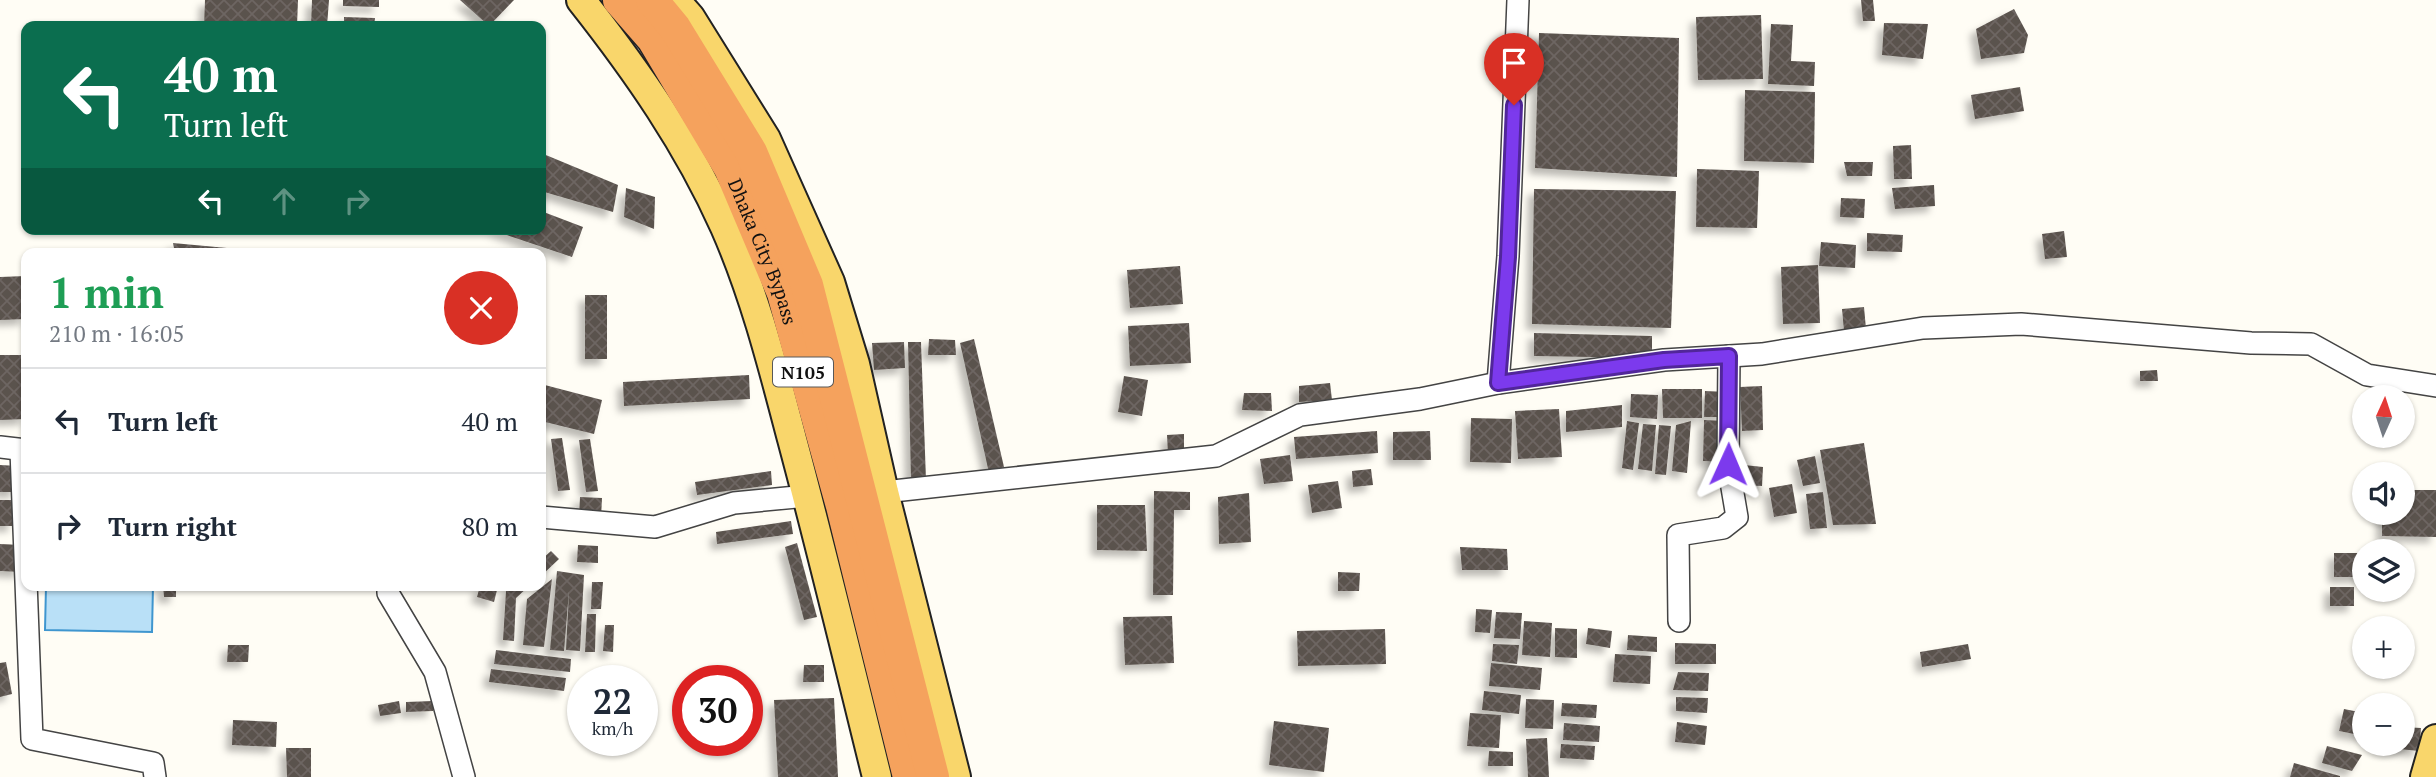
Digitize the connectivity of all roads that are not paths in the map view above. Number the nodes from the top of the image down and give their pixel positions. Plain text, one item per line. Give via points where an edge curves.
1 (581, 0) edge
2 (619, 0) edge
3 (652, 0) edge
4 (675, 0) edge
5 (1518, 0) edge
6 (1729, 356) junction
7 (1498, 383) junction
8 (2436, 386) edge
9 (16, 449) edge
10 (884, 492) junction
11 (807, 496) junction
12 (546, 517) edge
13 (21, 540) edge
14 (24, 591) edge
15 (388, 591) edge
16 (1679, 621) dead end
17 (2436, 739) edge
18 (155, 777) edge
19 (464, 777) edge
20 (877, 777) edge
21 (909, 777) edge
22 (933, 777) edge
23 (956, 777) edge
24 (2425, 777) edge

1 - 11 main road via 631,62 663,112 725,226 750,290
2 - 21 highway, Dhaka City Bypass / N105 via 653,39 730,168 783,292
3 - 22 highway, Dhaka City Bypass / N105 via 751,152 807,285
4 - 10 main road via 766,139 802,215 830,282 855,364
5 - 7 street
6 - 7 street via 1664,360
6 - 8 street via 1923,328 2021,324 2311,344 2367,374
6 - 16 street via 1728,464 1737,517 1723,528 1678,535
7 - 10 street via 1300,415 1216,456
9 - 13 street
10 - 23 main road
11 - 12 street via 734,503 655,527
11 - 20 main road
14 - 18 street via 32,739 153,763
15 - 19 street via 435,671
17 - 24 main road

